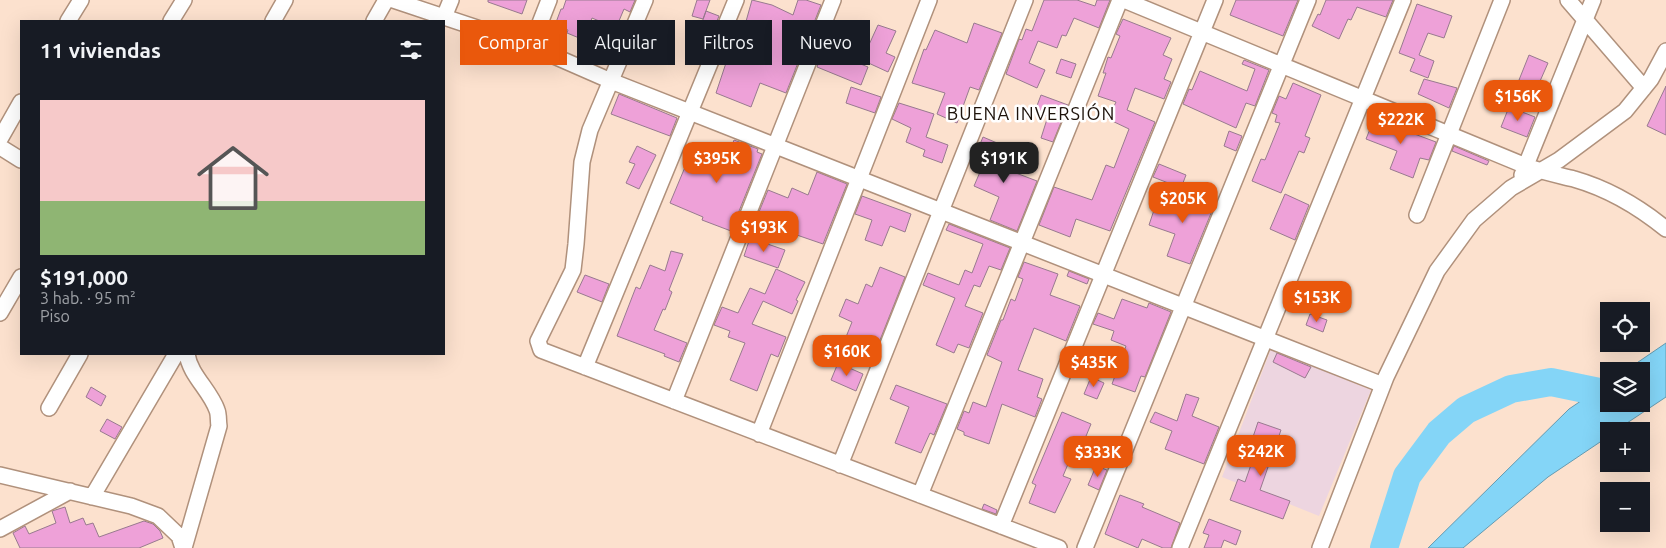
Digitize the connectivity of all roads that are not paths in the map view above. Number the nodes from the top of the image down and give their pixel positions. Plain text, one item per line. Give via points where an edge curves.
1 (81, 0) edge
2 (184, 0) edge
3 (285, 0) edge
4 (386, 0) edge
5 (392, 0) edge
6 (451, 0) edge
7 (549, 0) edge
8 (644, 0) edge
9 (736, 0) edge
10 (833, 0) edge
11 (930, 0) edge
12 (1025, 0) edge
13 (1120, 0) edge
14 (1124, 0) edge
15 (1215, 0) edge
16 (1308, 0) edge
17 (1403, 0) edge
18 (1502, 0) edge
19 (1568, 0) edge
20 (1593, 0) edge
21 (444, 17) junction
22 (69, 20) edge
23 (172, 20) edge
24 (274, 20) edge
25 (375, 20) edge
26 (541, 20) edge
27 (1585, 21) junction
28 (460, 22) edge
29 (1202, 32) junction
30 (1666, 51) edge
31 (567, 61) edge
32 (1282, 65) junction
33 (611, 80) junction
34 (1644, 88) junction
35 (1363, 98) junction
36 (20, 104) edge
37 (690, 112) junction
38 (1449, 134) junction
39 (0, 139) edge
40 (775, 145) junction
41 (0, 147) edge
42 (20, 159) edge
43 (1533, 168) junction
44 (859, 179) junction
45 (941, 211) junction
46 (1417, 215) dead end
47 (1666, 229) edge
48 (1022, 242) junction
49 (1103, 275) junction
50 (20, 279) edge
51 (1183, 306) junction
52 (0, 313) edge
53 (1265, 339) junction
54 (79, 355) edge
55 (175, 355) edge
56 (187, 355) edge
57 (585, 367) junction
58 (1383, 385) junction
59 (674, 401) junction
60 (49, 408) dead end
61 (760, 434) junction
62 (840, 465) junction
63 (0, 475) edge
64 (70, 491) junction
65 (920, 495) junction
66 (92, 497) junction
67 (1001, 526) junction
68 (0, 529) edge
69 (183, 548) edge
70 (1059, 548) edge
71 (1085, 548) edge
72 (1180, 548) edge
73 (1320, 548) edge

1 - 22 street
2 - 23 street
3 - 24 street
4 - 25 street
5 - 21 street
6 - 21 street
7 - 26 street
8 - 33 street
9 - 37 street
10 - 40 street
11 - 44 street
12 - 45 street
13 - 48 street
14 - 29 street
15 - 29 street
16 - 32 street
17 - 35 street
18 - 38 street
19 - 27 street
20 - 27 street
21 - 28 street
27 - 34 street
27 - 43 street
29 - 32 street
29 - 49 street
30 - 34 street
31 - 33 street
32 - 35 street
32 - 51 street
33 - 37 street
33 - 57 street via 590,130 582,162 573,270 538,341 540,350
34 - 43 street via 1625,111 1579,146
35 - 38 street
35 - 53 street
36 - 39 street
37 - 40 street
37 - 57 street
38 - 43 street
38 - 46 street
40 - 44 street
40 - 59 street
41 - 42 street
43 - 47 street via 1620,197
43 - 58 street via 1474,220 1438,271
44 - 45 street
44 - 61 street
45 - 48 street
45 - 62 street
48 - 49 street
48 - 65 street
49 - 51 street
49 - 67 street
50 - 52 street
51 - 53 street
51 - 71 street
53 - 58 street
53 - 72 street
54 - 60 street
55 - 66 street
56 - 69 street via 218,411 218,426
57 - 59 street
58 - 73 street
59 - 61 street
61 - 62 street
62 - 65 street
63 - 64 street
64 - 66 street
64 - 68 street
65 - 67 street
66 - 69 street via 158,516 179,536
67 - 70 street

